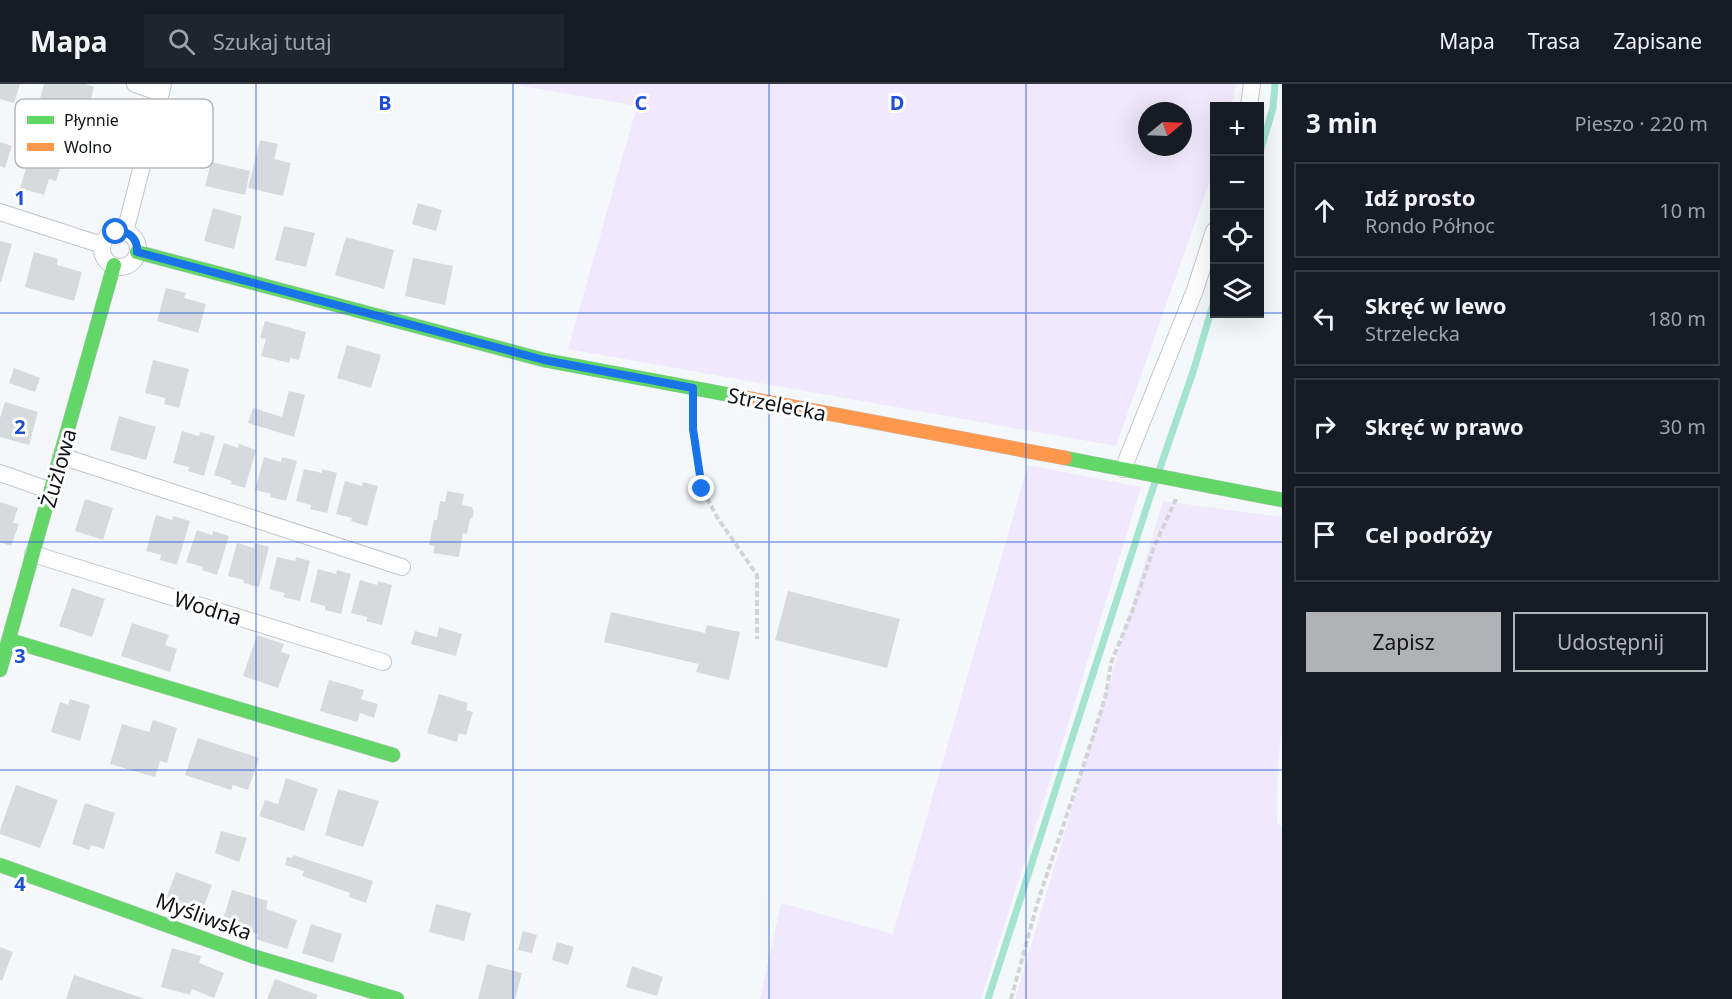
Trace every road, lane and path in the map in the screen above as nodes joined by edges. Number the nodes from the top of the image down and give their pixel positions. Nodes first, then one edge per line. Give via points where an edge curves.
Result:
1 (135, 84) edge
2 (1252, 84) edge
3 (162, 88) edge
4 (1250, 102) edge
5 (141, 168) edge
6 (0, 212) edge
7 (125, 232) junction
8 (102, 245) junction
9 (1210, 247) edge
10 (137, 252) junction
11 (114, 265) junction
12 (693, 388) junction
13 (61, 456) junction
14 (1130, 470) junction
15 (0, 473) edge
16 (1176, 479) junction
17 (51, 491) junction
18 (1282, 500) edge
19 (33, 554) junction
20 (402, 567) dead end
21 (757, 639) dead end
22 (9, 640) junction
23 (383, 662) dead end
24 (0, 670) edge
25 (393, 755) dead end
26 (0, 865) edge
27 (397, 999) edge
28 (1011, 999) edge

1 - 3 street
2 - 4 street
5 - 7 street
6 - 8 street
7 - 8 street via 111,234
7 - 10 street via 135,240
8 - 11 street via 107,261
9 - 14 street
10 - 11 street via 128,264
10 - 12 street, Strzelecka via 544,360
11 - 13 street, Żużlowa
12 - 14 street, Strzelecka
12 - 21 path via 693,429 702,489 758,575
13 - 17 street, Żużlowa
13 - 20 street
14 - 16 street, Strzelecka
15 - 17 street
16 - 18 street, Strzelecka
16 - 28 path via 1176,501 1154,547 1111,663 1106,694 1038,901
17 - 19 street, Żużlowa
19 - 22 street, Żużlowa
19 - 23 street, Wodna
22 - 24 street, Żużlowa
22 - 25 street
26 - 27 street, Myśliwska via 252,956

